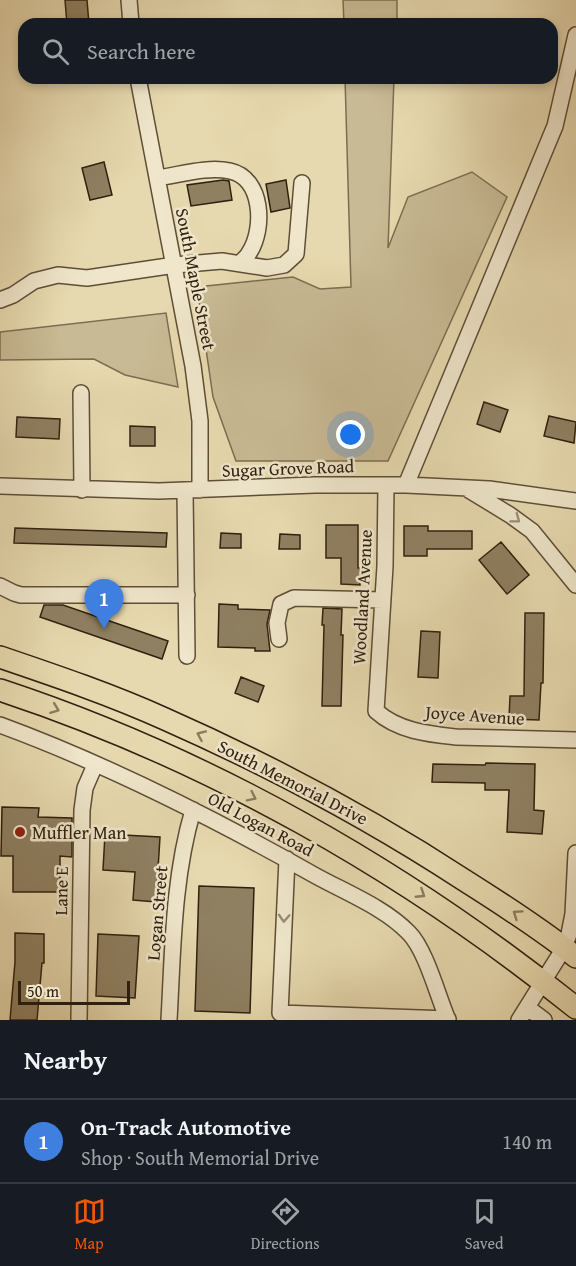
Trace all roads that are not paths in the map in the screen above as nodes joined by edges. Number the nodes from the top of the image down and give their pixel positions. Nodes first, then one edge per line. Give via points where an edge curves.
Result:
1 (129, 0) edge
2 (130, 18) edge
3 (576, 35) edge
4 (139, 84) edge
5 (157, 178) junction
6 (302, 183) dead end
7 (240, 263) junction
8 (175, 265) junction
9 (0, 300) edge
10 (81, 393) dead end
11 (406, 484) junction
12 (386, 485) junction
13 (0, 486) edge
14 (466, 488) junction
15 (82, 490) junction
16 (192, 490) junction
17 (576, 501) edge
18 (576, 585) edge
19 (0, 586) edge
20 (187, 595) junction
21 (383, 600) junction
22 (279, 639) dead end
23 (187, 656) dead end
24 (0, 657) edge
25 (0, 690) edge
26 (376, 711) joint
27 (1, 727) edge
28 (576, 740) edge
29 (95, 765) junction
30 (193, 810) junction
31 (576, 853) edge
32 (287, 859) junction
33 (570, 953) edge
34 (543, 981) junction
35 (576, 1008) edge
36 (524, 1014) edge
37 (78, 1020) edge
38 (169, 1020) edge
39 (448, 1020) edge
40 (544, 1020) edge

1 - 2 street
3 - 11 street via 555,126
4 - 5 street, South Maple Street
5 - 7 street via 214,169 233,171 249,180 260,224 250,252
5 - 8 street, South Maple Street
6 - 7 street via 296,254 284,265 267,268
7 - 8 street
8 - 9 street via 87,279 58,275 34,281
8 - 16 street, South Maple Street via 200,421
10 - 15 street
11 - 12 street, Sugar Grove Road
11 - 14 street, Sugar Grove Road
12 - 16 street, Sugar Grove Road
12 - 21 street, Woodland Avenue
13 - 15 street, Sugar Grove Road
14 - 17 street, Sugar Grove Road
14 -> 18 street via 531,531
15 - 16 street, Sugar Grove Road
16 - 20 street
19 - 20 street via 21,595
20 - 23 street
21 - 22 street via 294,598 282,604 277,622
21 - 26 street, Woodland Avenue
33 -> 24 highway, South Memorial Drive via 440,864 305,785 164,718
25 -> 34 highway, South Memorial Drive via 112,732 273,807 419,892
26 - 28 street, Joyce Avenue via 398,726 437,735
27 - 29 street, Old Logan Road
29 - 30 street, Old Logan Road
29 - 37 street, Lane E via 85,788 82,810
30 - 32 street, Old Logan Road
30 - 38 street, Logan Street via 176,897
31 - 33 street
32 - 39 street, Old Logan Road via 378,910 409,933
32 -> 39 street via 280,1013
33 - 34 street
34 - 35 highway, South Memorial Drive
34 - 36 street
36 - 40 street

